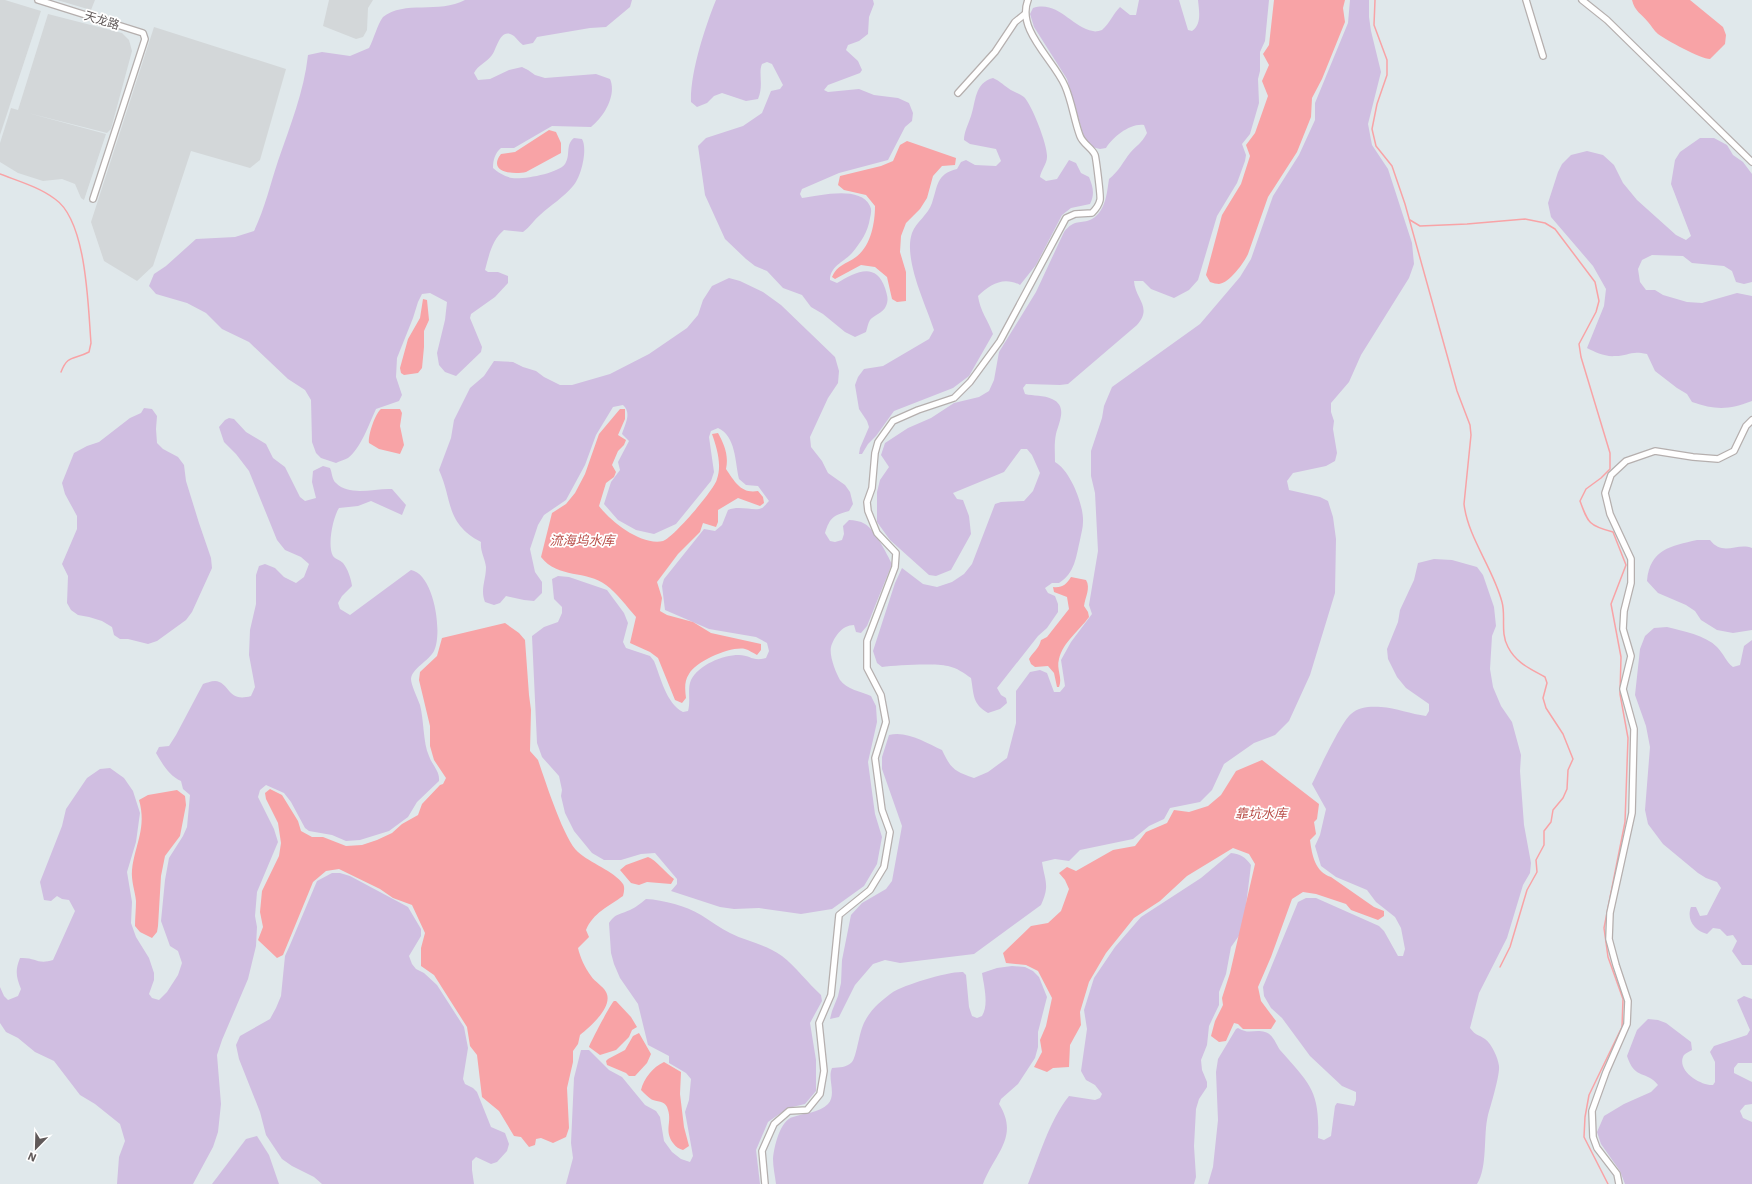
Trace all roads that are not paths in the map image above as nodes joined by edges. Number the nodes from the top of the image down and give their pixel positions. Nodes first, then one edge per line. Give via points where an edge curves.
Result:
1 (38, 0) edge
2 (1028, 0) edge
3 (1526, 0) edge
4 (1582, 0) edge
5 (1025, 14) junction
6 (1543, 56) dead end
7 (958, 93) dead end
8 (1752, 162) edge
9 (94, 199) dead end
10 (1752, 420) edge
11 (765, 1184) edge
12 (1619, 1184) edge

1 - 9 street, 天龙路 via 143,33 145,39
2 - 5 street
3 - 6 street
4 - 8 street via 1607,20
5 - 7 street via 1015,22 995,52
5 - 11 street via 1028,28 1065,86 1080,138 1097,160 1101,199 1092,212 1066,218 1000,341 970,382 954,398 893,421 876,447 868,512 877,533 893,549 897,557 867,641 867,668 881,695 886,722 875,758 882,810 890,832 884,867 870,890 839,915 831,995 819,1023 824,1071 820,1094 807,1110 789,1111 774,1124 762,1151
10 - 12 street via 1746,426 1734,451 1718,459 1655,451 1626,461 1611,475 1605,493 1610,514 1631,560 1631,583 1624,611 1623,629 1631,656 1623,689 1634,729 1632,813 1610,913 1609,939 1628,1001 1628,1024 1592,1111 1593,1137 1597,1148 1617,1174

